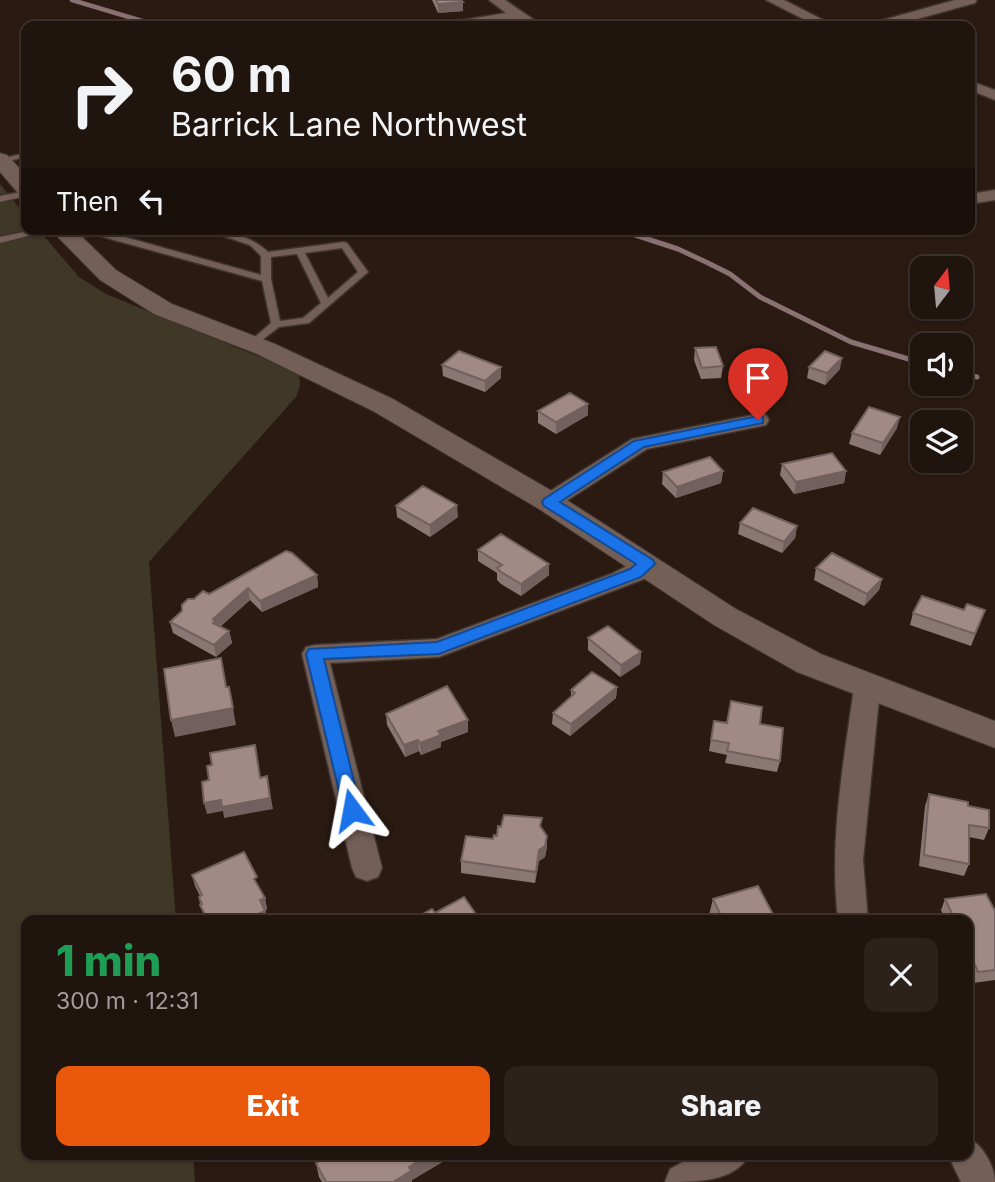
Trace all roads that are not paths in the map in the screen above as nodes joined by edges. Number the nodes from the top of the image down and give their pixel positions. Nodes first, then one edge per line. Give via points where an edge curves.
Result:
1 (496, 0) edge
2 (773, 0) edge
3 (970, 0) edge
4 (516, 15) junction
5 (481, 21) edge
6 (527, 21) edge
7 (817, 21) edge
8 (895, 21) edge
9 (975, 87) edge
10 (995, 95) edge
11 (21, 156) edge
12 (1, 160) edge
13 (21, 182) edge
14 (21, 195) edge
15 (995, 195) edge
16 (975, 198) edge
17 (0, 199) edge
18 (33, 235) edge
19 (64, 235) edge
20 (115, 235) edge
21 (226, 235) edge
22 (0, 240) edge
23 (300, 251) junction
24 (266, 255) junction
25 (266, 279) junction
26 (326, 304) junction
27 (276, 324) junction
28 (253, 344) junction
29 (758, 420) dead end
30 (549, 502) junction
31 (647, 564) junction
32 (867, 688) junction
33 (995, 735) edge
34 (367, 869) dead end
35 (853, 915) edge
36 (722, 1160) edge
37 (969, 1160) edge
38 (683, 1182) edge
39 (980, 1182) edge

1 - 4 street
2 - 7 street
3 - 8 street
4 - 5 street
4 - 6 street
9 - 10 street
11 - 12 lane
12 - 13 street
14 - 17 lane
15 - 16 street
18 - 22 lane
19 - 28 street via 108,275 163,309
20 - 25 lane
21 - 24 lane via 253,243
23 - 24 lane
23 - 26 lane
23 - 26 lane via 344,245 363,272
24 - 25 lane
25 - 27 lane
26 - 27 lane via 306,321
27 - 28 lane
28 - 30 street via 383,405
29 - 30 street via 639,444
30 - 31 street
31 - 32 street via 725,617 809,663
31 - 34 street via 620,580 439,648 315,654
32 - 33 street
32 - 35 street via 848,860
36 - 38 street
37 - 39 street

